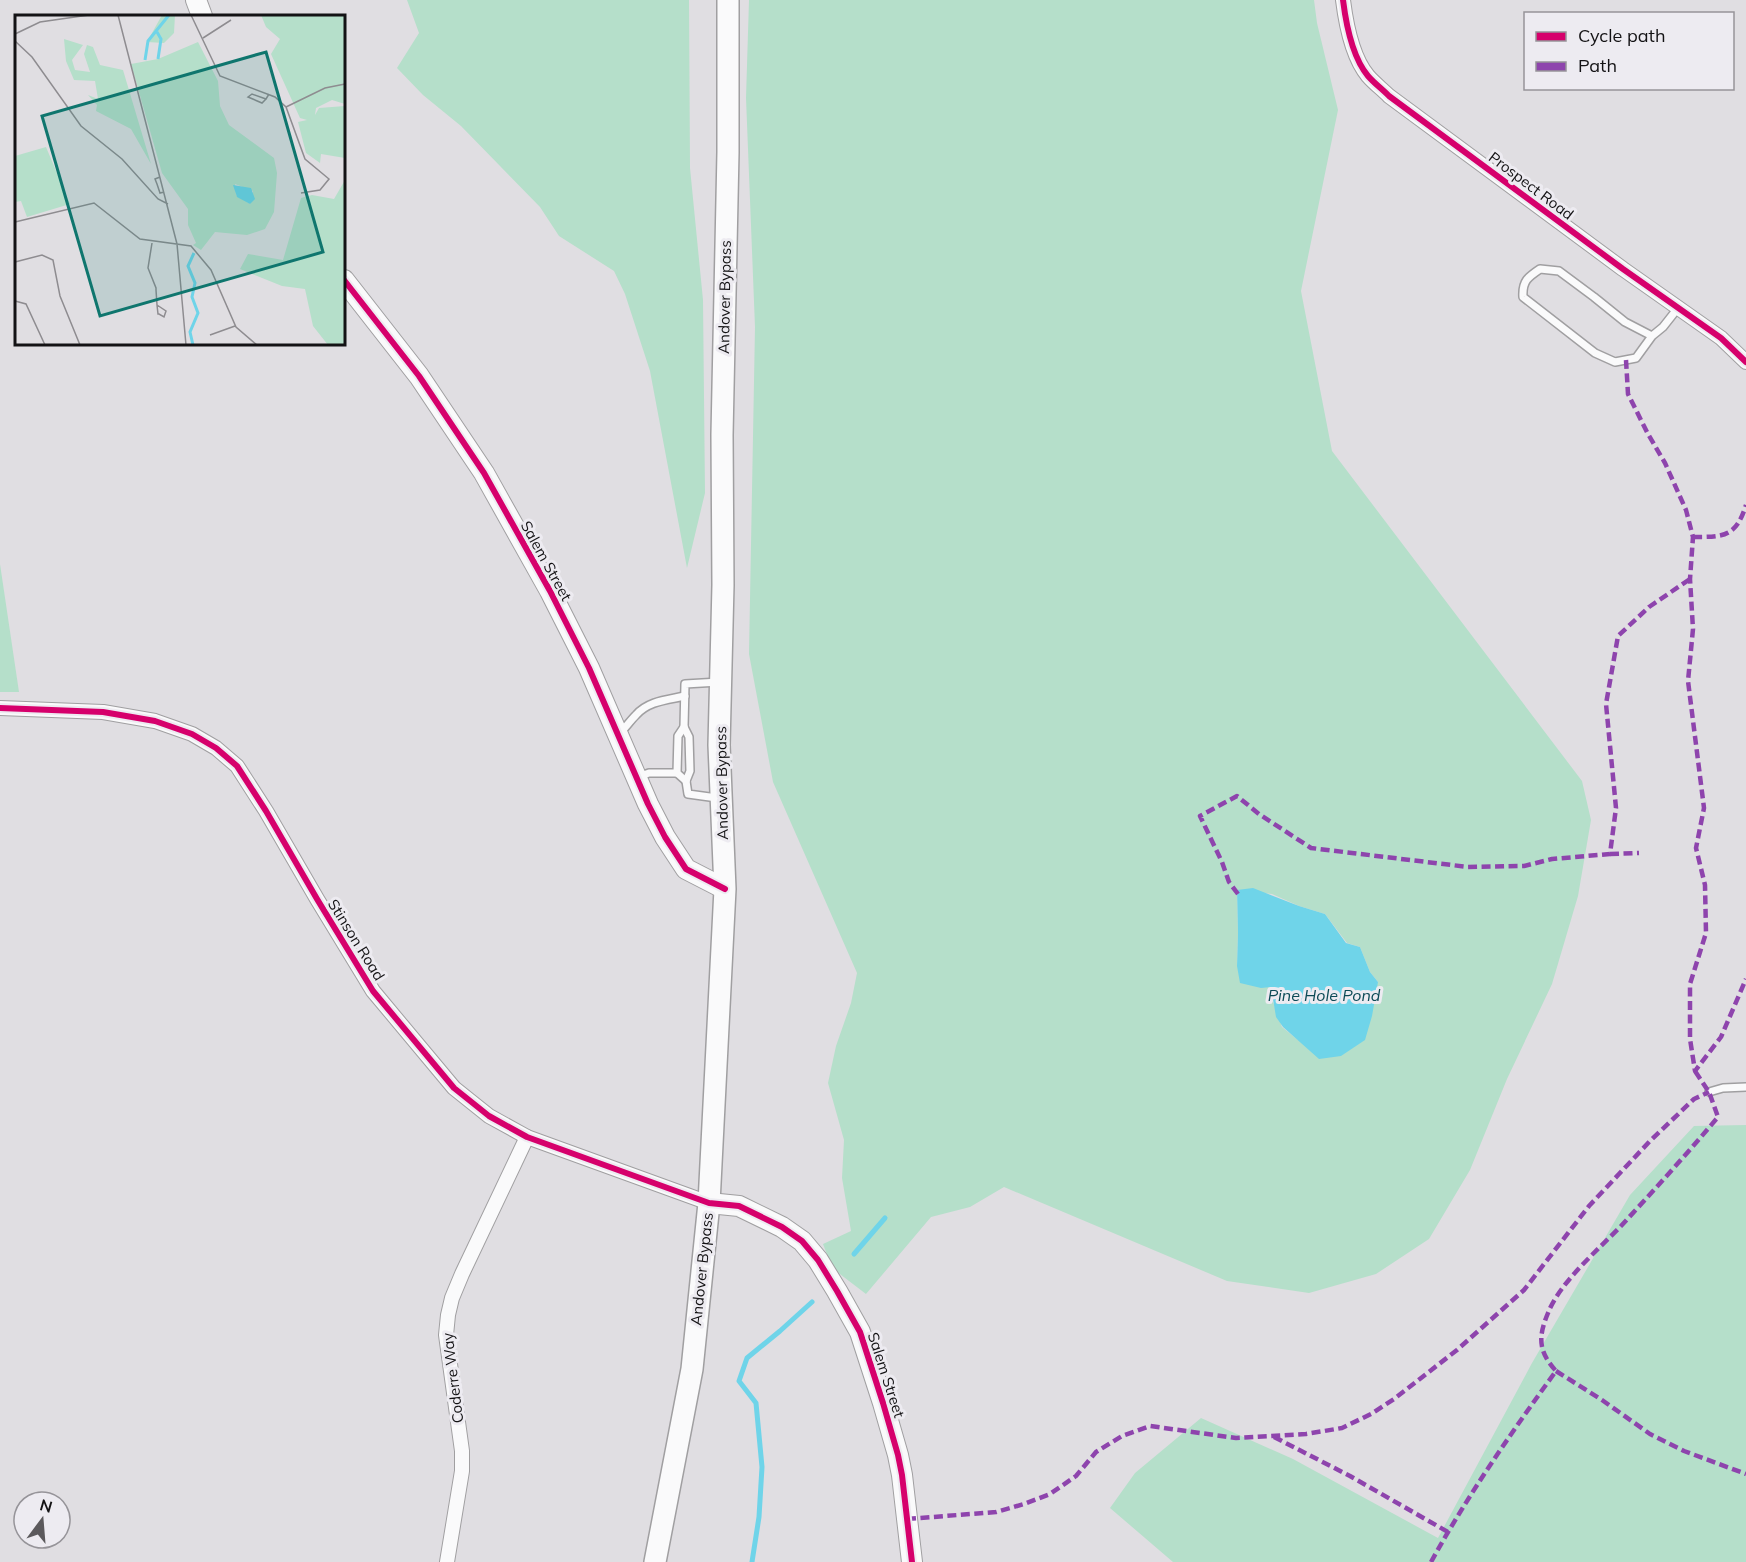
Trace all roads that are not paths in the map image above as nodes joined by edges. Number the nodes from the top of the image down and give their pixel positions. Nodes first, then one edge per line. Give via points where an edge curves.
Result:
1 (196, 0) edge
2 (728, 0) edge
3 (1343, 0) edge
4 (202, 15) edge
5 (345, 281) edge
6 (1678, 308) junction
7 (1652, 336) junction
8 (1746, 362) edge
9 (721, 682) junction
10 (685, 696) junction
11 (0, 708) edge
12 (684, 727) junction
13 (618, 735) junction
14 (677, 773) junction
15 (636, 778) junction
16 (686, 781) junction
17 (722, 798) junction
18 (725, 889) junction
19 (1746, 1087) edge
20 (1710, 1092) dead end
21 (527, 1137) junction
22 (709, 1203) junction
23 (447, 1562) edge
24 (655, 1562) edge
25 (912, 1562) edge

1 - 4 street
2 - 9 main road, Andover Bypass
3 - 6 street, Prospect Road via 1347,28 1367,76
5 - 13 street, Salem Street via 419,376 484,473 550,591
6 - 7 lane
6 - 8 street, Prospect Road via 1721,338
7 - 7 lane via 1625,322 1559,271 1540,269 1528,277 1523,288 1523,297 1534,307 1595,353 1616,362 1636,358
9 - 10 lane via 685,684
9 - 17 main road, Andover Bypass
10 - 12 lane
10 - 13 lane via 649,704
11 - 21 street, Stinson Road via 103,712 155,721 192,734 216,748 237,766 374,991 454,1088 489,1116
12 - 14 lane via 678,736
12 - 16 lane via 689,737 690,771
13 - 15 street, Salem Street
14 - 15 lane via 649,773
14 - 16 lane
15 - 18 street, Salem Street via 665,837 686,868
16 - 17 lane via 688,794
17 - 18 main road, Andover Bypass
18 - 22 main road, Andover Bypass
19 - 20 lane
21 - 22 street, Stinson Road
21 - 23 street, Coderre Way via 462,1274 448,1315 446,1335 462,1471
22 - 24 main road, Andover Bypass via 692,1369
22 - 25 street, Salem Street via 739,1206 782,1227 802,1241 837,1291 860,1332 895,1445

